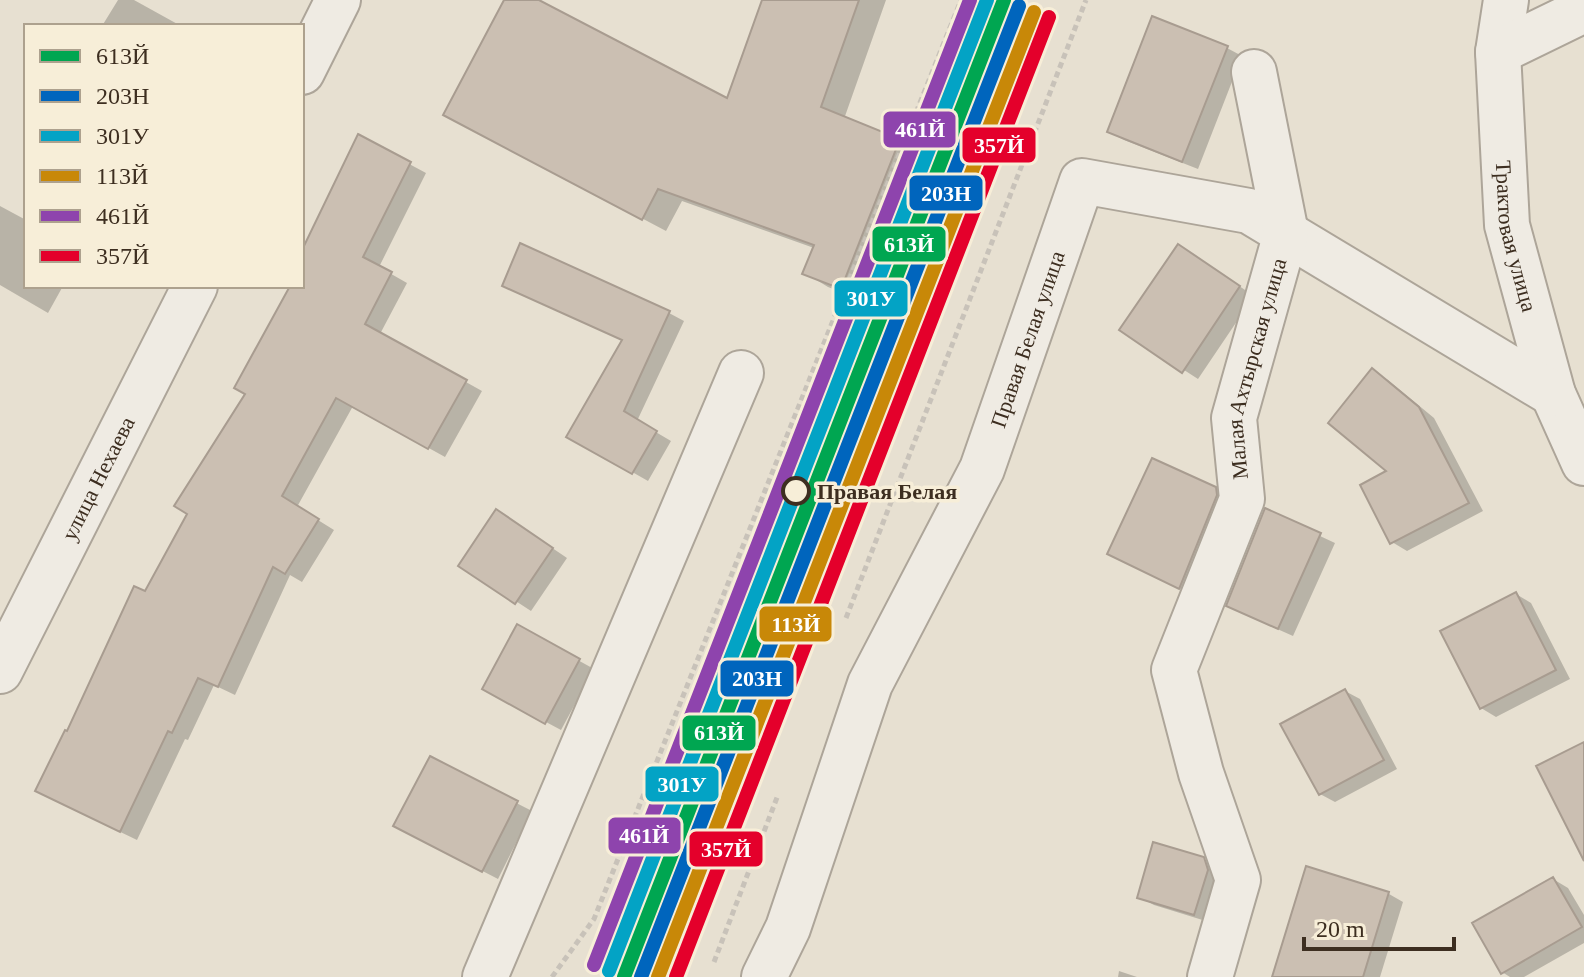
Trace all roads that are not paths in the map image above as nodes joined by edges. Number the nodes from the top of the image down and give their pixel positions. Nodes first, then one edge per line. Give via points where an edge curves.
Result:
1 (338, 0) edge
2 (1506, 0) edge
3 (1584, 10) edge
4 (1498, 52) junction
5 (304, 68) edge
6 (1254, 72) dead end
7 (1286, 233) junction
8 (194, 288) edge
9 (741, 373) dead end
10 (1553, 394) junction
11 (1584, 463) edge
12 (0, 671) edge
13 (485, 977) edge
14 (764, 977) edge
15 (1210, 977) edge

1 - 5 street
2 - 4 street, Трактовая улица
3 - 4 street
4 - 10 street, Трактовая улица via 1507,225
6 - 7 street, Малая Ахтырская улица
7 - 10 street, Правая Белая улица
7 - 14 street, Правая Белая улица via 1249,211 1082,181 982,469 870,684 788,928
7 - 15 street, Малая Ахтырская улица via 1234,418 1242,499 1174,670 1201,773 1238,880
8 - 12 street, улица Нехаева
9 - 13 street
10 - 11 street, Трактовая улица

